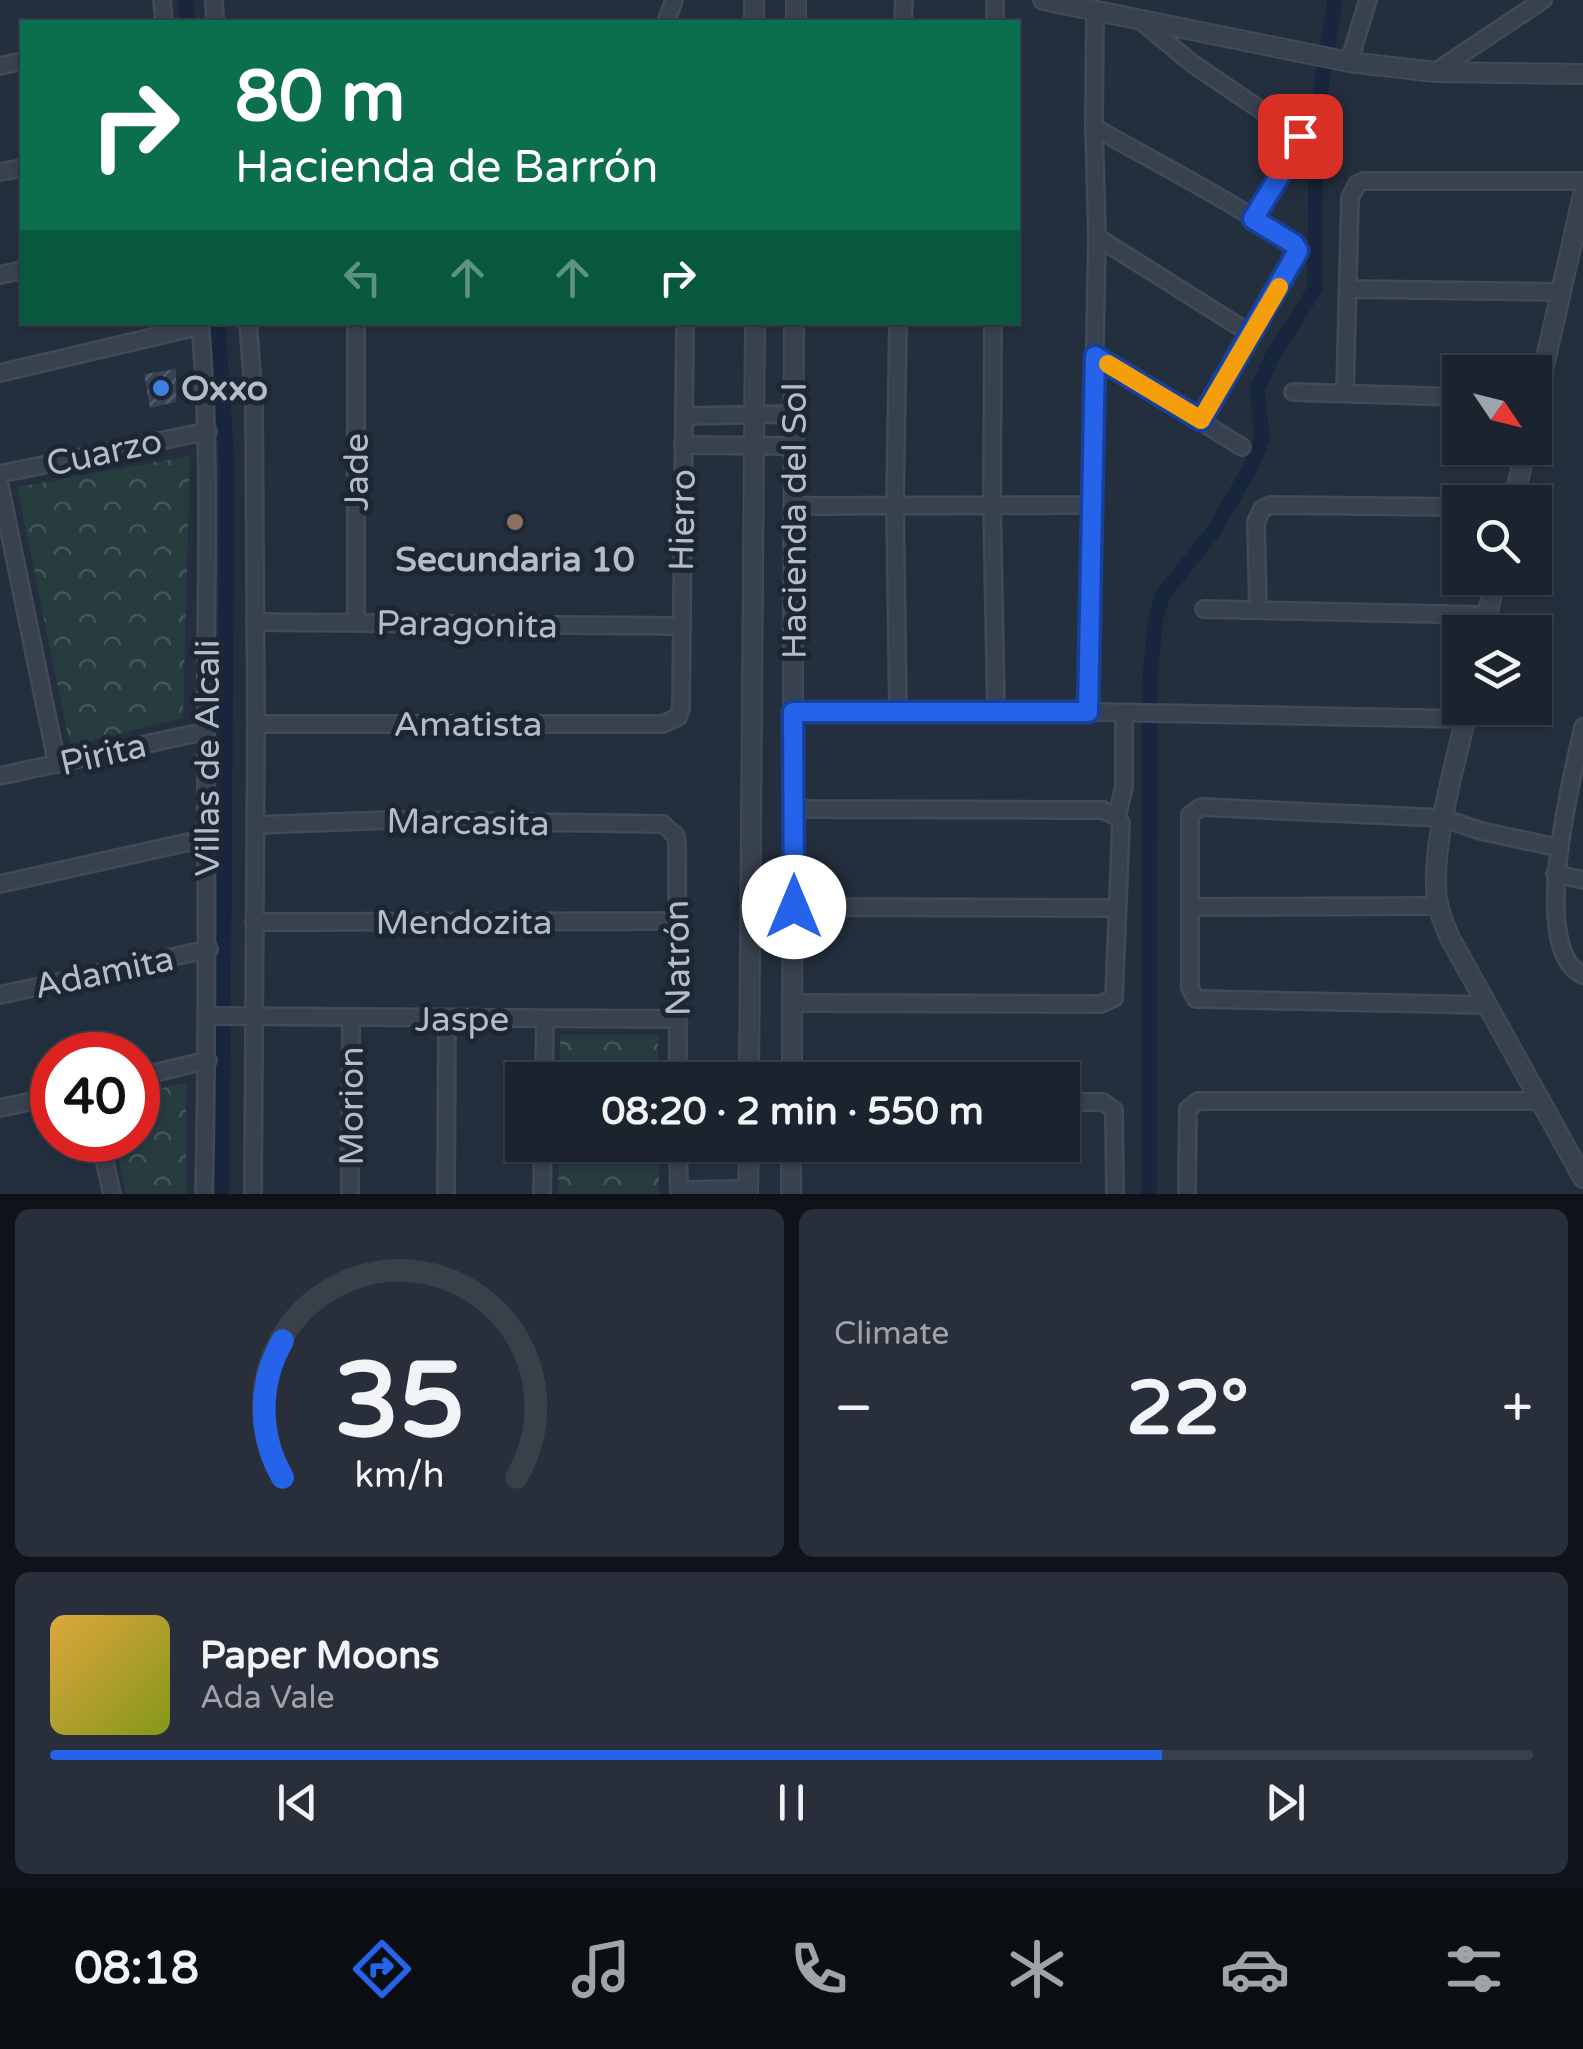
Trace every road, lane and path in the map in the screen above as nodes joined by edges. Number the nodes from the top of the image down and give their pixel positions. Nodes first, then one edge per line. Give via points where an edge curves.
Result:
1 (1043, 0) edge
2 (1368, 0) edge
3 (1543, 0) edge
4 (1096, 12) junction
5 (1141, 21) junction
6 (1346, 61) junction
7 (1435, 72) junction
8 (1583, 74) edge
9 (1094, 127) junction
10 (1583, 181) edge
11 (1583, 195) edge
12 (1253, 219) junction
13 (1098, 237) junction
14 (1349, 289) junction
15 (1561, 292) junction
16 (196, 325) edge
17 (200, 325) edge
18 (248, 325) edge
19 (356, 325) edge
20 (684, 325) edge
21 (755, 325) edge
22 (794, 325) edge
23 (898, 325) edge
24 (993, 325) edge
25 (1251, 334) junction
26 (1546, 355) edge
27 (1095, 356) junction
28 (0, 373) edge
29 (1293, 392) dead end
30 (1345, 393) junction
31 (1442, 396) edge
32 (794, 414) junction
33 (755, 415) junction
34 (684, 416) junction
35 (1201, 420) junction
36 (208, 431) junction
37 (756, 445) junction
38 (683, 446) junction
39 (794, 446) junction
40 (1242, 446) dead end
41 (0, 474) edge
42 (0, 486) edge
43 (894, 504) junction
44 (992, 504) junction
45 (1092, 505) junction
46 (796, 506) junction
47 (1442, 507) edge
48 (1204, 608) dead end
49 (1258, 610) junction
50 (1442, 621) edge
51 (255, 622) junction
52 (356, 622) junction
53 (680, 626) junction
54 (996, 710) junction
55 (793, 712) junction
56 (898, 712) junction
57 (1088, 712) junction
58 (1442, 713) edge
59 (1130, 714) junction
60 (678, 718) joint
61 (256, 724) junction
62 (1464, 725) edge
63 (1583, 727) edge
64 (206, 731) junction
65 (57, 764) junction
66 (0, 776) edge
67 (1578, 777) edge
68 (795, 810) junction
69 (1117, 816) junction
70 (1443, 818) junction
71 (256, 825) junction
72 (676, 836) joint
73 (207, 838) junction
74 (1560, 848) junction
75 (1555, 874) junction
76 (1583, 880) edge
77 (0, 884) edge
78 (1438, 906) junction
79 (794, 907) junction
80 (1190, 907) junction
81 (1116, 908) junction
82 (675, 921) junction
83 (254, 922) junction
84 (209, 949) junction
85 (1579, 973) edge
86 (0, 995) edge
87 (793, 1003) junction
88 (1486, 1005) junction
89 (212, 1016) junction
90 (250, 1016) junction
91 (351, 1019) junction
92 (545, 1019) junction
93 (677, 1019) junction
94 (448, 1020) junction
95 (208, 1060) junction
96 (544, 1062) edge
97 (678, 1062) edge
98 (749, 1062) edge
99 (792, 1062) edge
100 (160, 1072) edge
101 (1540, 1101) junction
102 (30, 1102) edge
103 (1080, 1102) edge
104 (0, 1108) edge
105 (105, 1162) edge
106 (542, 1162) edge
107 (678, 1162) edge
108 (748, 1162) edge
109 (791, 1162) edge
110 (1583, 1178) edge
111 (679, 1192) edge
112 (748, 1192) edge
113 (112, 1194) edge
114 (204, 1194) edge
115 (253, 1194) edge
116 (350, 1194) edge
117 (446, 1194) edge
118 (542, 1194) edge
119 (791, 1194) edge
120 (1115, 1194) edge
121 (1187, 1194) edge

1 - 4 street
2 - 6 street
3 - 7 street
4 - 5 street
4 - 9 street
5 - 6 street
5 - 12 street via 1300,136
6 - 7 street
7 - 8 street
9 - 12 street
9 - 13 street
10 - 14 street via 1356,184 1350,198
11 - 15 street
12 - 25 street via 1298,251
13 - 25 street
13 - 27 street
14 - 15 street
14 - 30 street
15 - 26 street
16 - 28 street
17 - 36 street, Villas de Alcali
18 - 51 street, Villas de Alcali
19 - 52 street, Jade
20 - 34 street, Hierro
21 - 33 street, Hacienda del Sol
22 - 32 street, Hacienda del Sol
23 - 43 street
24 - 44 street
25 - 35 street
27 - 35 street
27 - 45 street
29 - 30 street
30 - 31 street
32 - 33 street
32 - 39 street, Hacienda del Sol
33 - 34 street
33 - 37 street, Hacienda del Sol
34 - 38 street, Hierro
35 - 40 street
36 - 41 street, Cuarzo
36 - 64 street, Villas de Alcali
37 - 38 street
37 - 39 street
37 - 98 street, Hacienda del Sol
38 - 53 street, Hierro
39 - 46 street, Hacienda del Sol
42 - 65 street
43 - 44 street
43 - 46 street
43 - 56 street
44 - 45 street
44 - 54 street
45 - 57 street
46 - 55 street, Hacienda del Sol
47 - 49 street via 1262,509 1256,522
48 - 49 street
49 - 50 street
51 - 52 street, Paragonita
51 - 61 street, Villas de Alcali
52 - 53 street, Paragonita
53 - 60 street, Hierro
54 - 56 street
54 - 57 street
55 - 56 street
55 - 68 street, Hacienda del Sol
57 - 59 street
58 - 59 street
59 - 69 street
60 - 61 street, Amatista via 663,724
61 - 71 street, Villas de Alcali
62 - 70 street
63 - 67 street
64 - 65 street, Pirita
64 - 73 street, Villas de Alcali
65 - 66 street, Pirita
67 - 74 street
68 - 69 street via 1103,810
68 - 79 street, Hacienda del Sol
69 - 81 street
70 - 74 street
70 - 78 street
70 - 80 street via 1201,807 1189,822
71 - 72 street, Marcasita via 663,824
71 - 83 street, Villas de Alcali
72 - 82 street, Natrón
73 - 77 street
73 - 84 street, Villas de Alcali
74 - 75 street
75 - 76 street
75 - 85 street via 1564,952
78 - 80 street
78 - 88 street
79 - 81 street
79 - 87 street, Hacienda del Sol
80 - 88 street via 1190,988 1196,999
81 - 87 street via 1114,998 1101,1004
82 - 83 street, Mendozita
82 - 93 street, Natrón
83 - 90 street, Villas de Alcali
84 - 86 street, Adamita
84 - 89 street, Villas de Alcali
87 - 99 street, Hacienda del Sol
88 - 101 street
89 - 90 street, Jaspe
89 - 95 street, Villas de Alcali
90 - 91 street, Jaspe
90 - 115 street, Villas de Alcali
91 - 94 street, Jaspe
91 - 116 street, Morion
92 - 93 street, Jaspe
92 - 94 street, Jaspe
92 - 96 street
93 - 97 street, Natrón
94 - 117 street
95 - 100 street
95 - 114 street, Villas de Alcali
101 - 110 street
101 - 121 street via 1194,1102 1188,1109
102 - 104 street
103 - 120 street via 1103,1102 1114,1110
105 - 113 street
106 - 118 street
107 - 111 street
108 - 112 street
109 - 119 street
111 - 112 street

